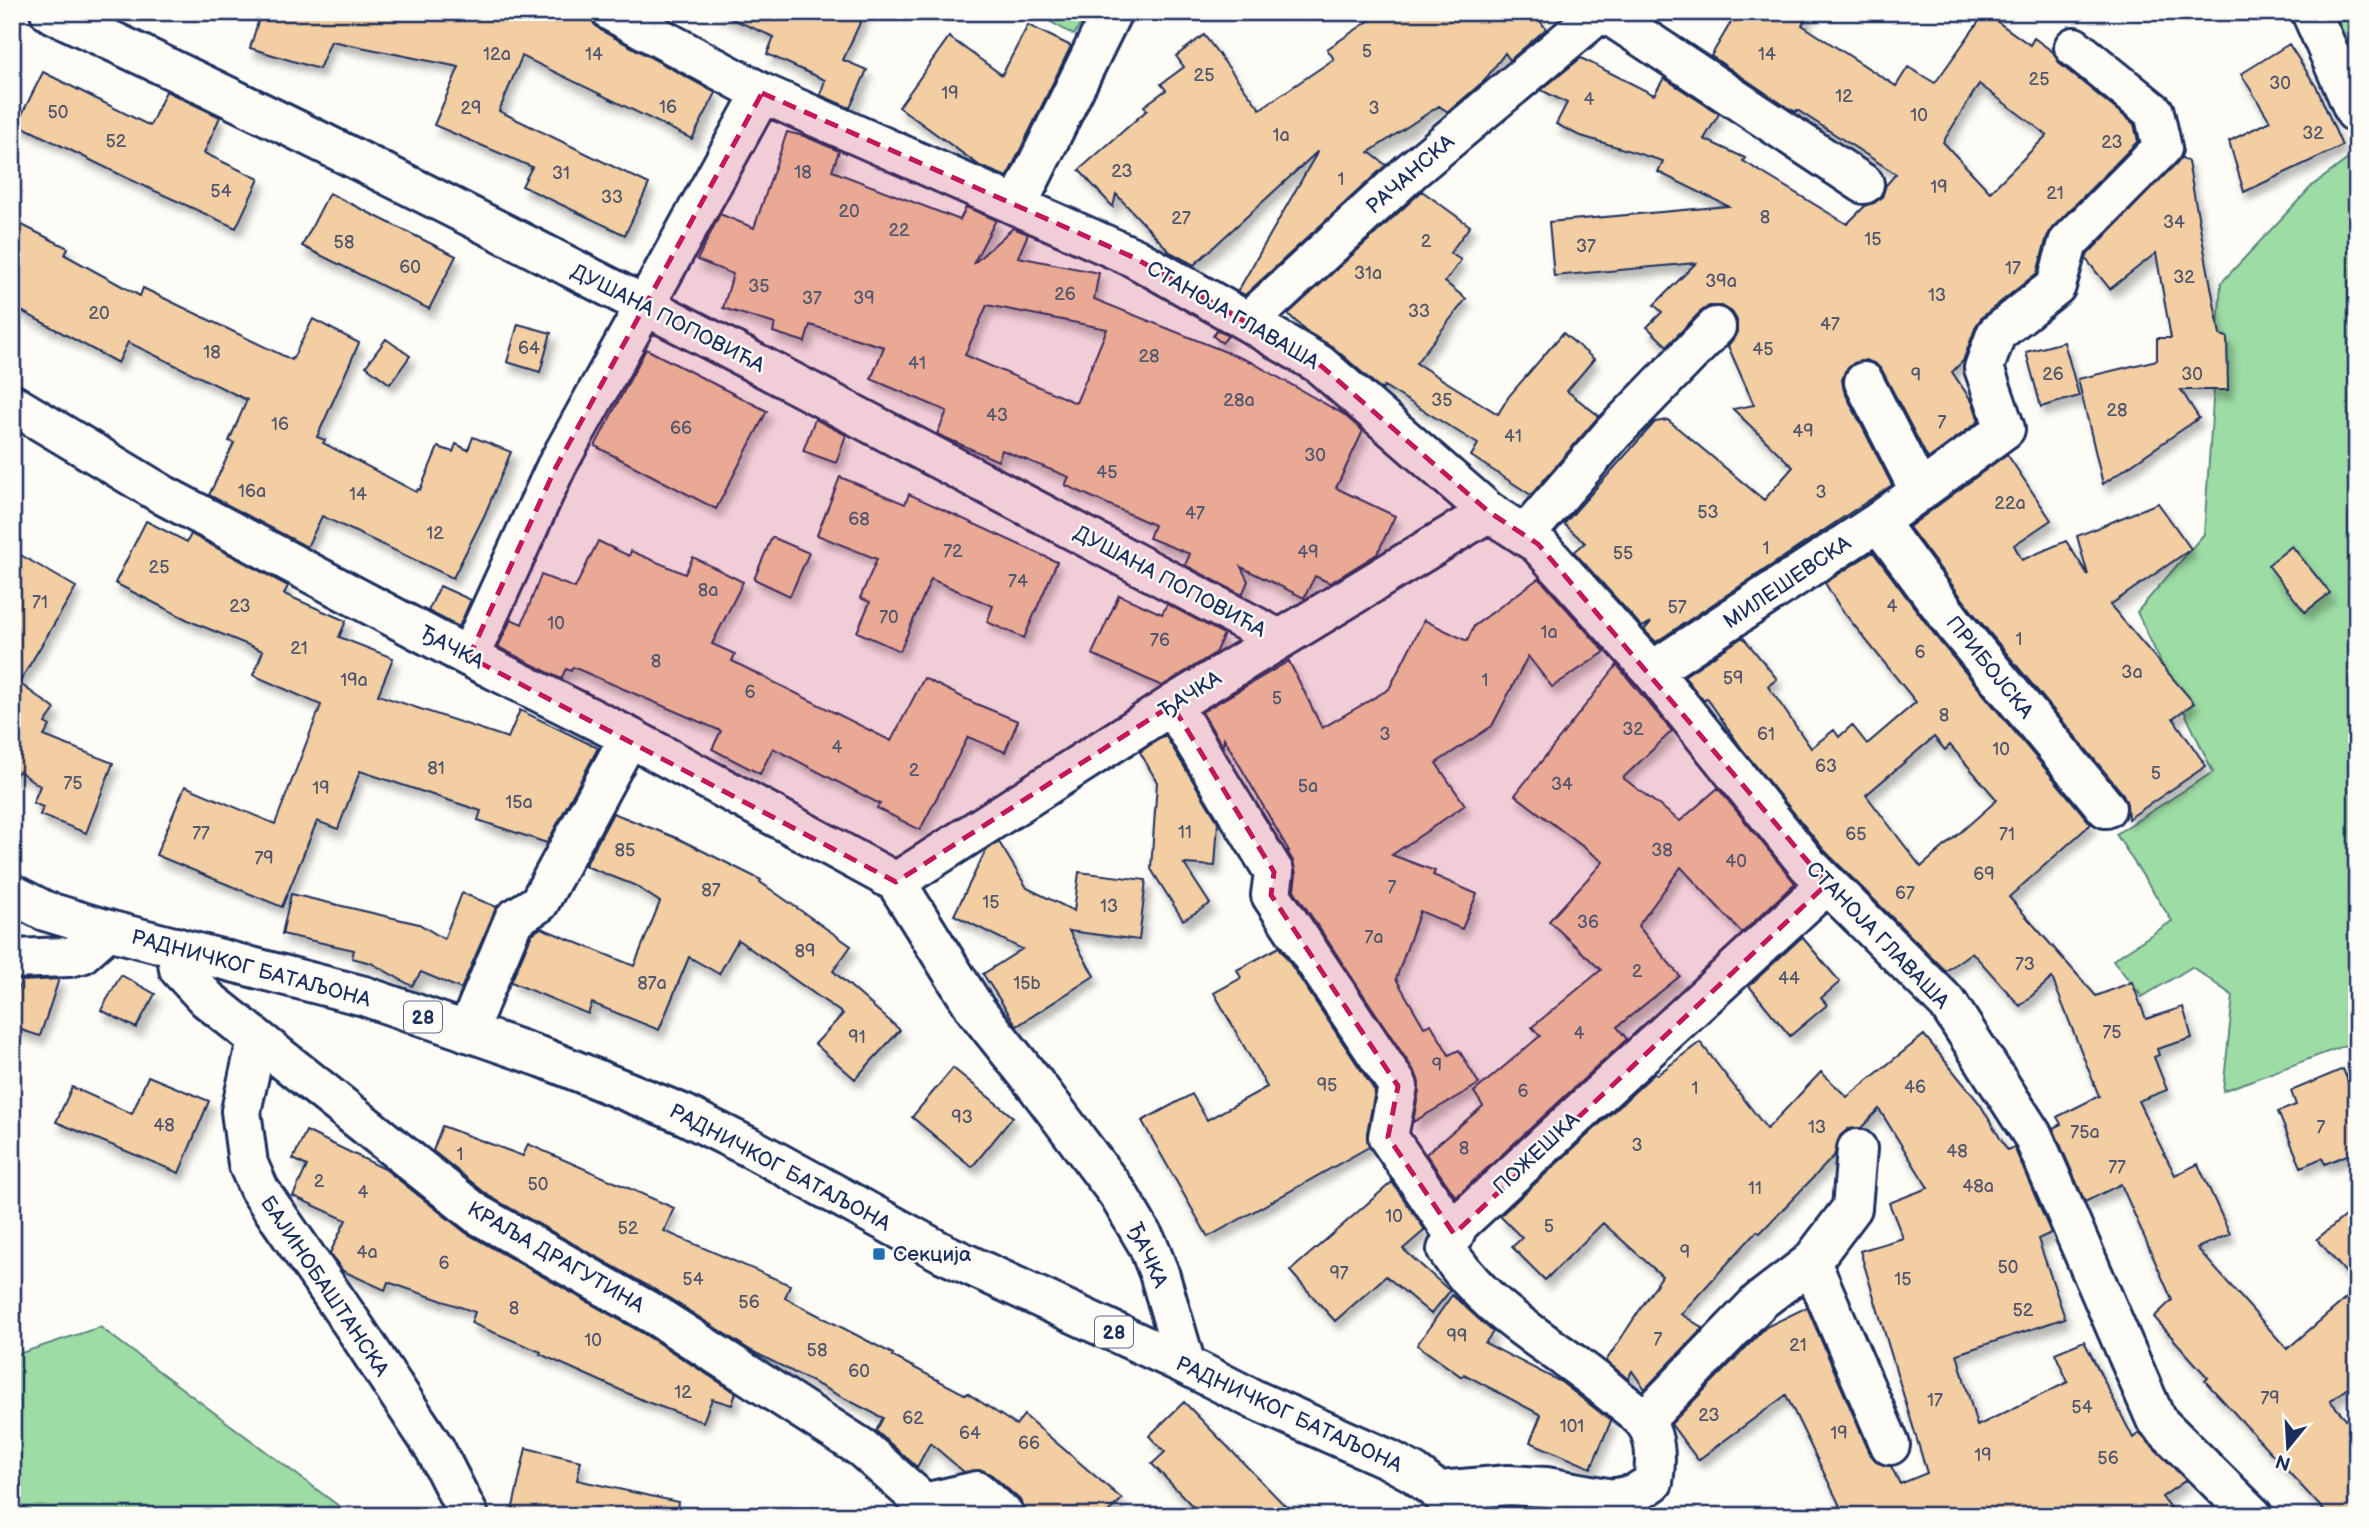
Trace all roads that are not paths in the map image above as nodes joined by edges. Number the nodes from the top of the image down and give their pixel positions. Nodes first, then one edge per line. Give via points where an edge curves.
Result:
1 (50, 12) edge
2 (612, 12) edge
3 (1112, 12) edge
4 (2311, 12) edge
5 (1584, 17) edge
6 (2074, 47) dead end
7 (762, 93) junction
8 (2355, 112) edge
9 (1864, 184) dead end
10 (1017, 206) junction
11 (645, 304) junction
12 (1248, 322) junction
13 (1716, 327) dead end
14 (1864, 382) dead end
15 (12, 404) edge
16 (1920, 492) junction
17 (1489, 512) junction
18 (1878, 522) junction
19 (1527, 534) junction
20 (1279, 639) junction
21 (469, 657) junction
22 (1652, 671) junction
23 (1172, 705) junction
24 (629, 737) junction
25 (2106, 808) dead end
26 (895, 882) junction
27 (1827, 884) junction
28 (12, 894) edge
29 (108, 930) junction
30 (176, 947) junction
31 (12, 959) edge
32 (467, 1032) junction
33 (257, 1040) junction
34 (1857, 1149) dead end
35 (1454, 1234) junction
36 (1811, 1262) junction
37 (1186, 1365) junction
38 (1644, 1421) junction
39 (1890, 1445) dead end
40 (1439, 1491) junction
41 (925, 1509) edge
42 (469, 1516) edge
43 (1005, 1516) edge
44 (1470, 1516) edge
45 (2253, 1516) edge

1 - 11 street, ДУШАНА ПОПОВИЋА via 329,145
2 - 7 street, СТАНОЈА ГЛАВАША
3 - 10 street
4 - 8 street
5 - 9 street, РАЧАНСКА
5 - 12 street, РАЧАНСКА
6 - 16 street, МИЛЕШЕВСКА via 2154,112 2162,148 2068,243 2056,286 1996,334 1984,368 2005,429
7 - 10 street, СТАНОЈА ГЛАВАША
7 - 11 street
10 - 12 street, СТАНОЈА ГЛАВАША via 1135,258
11 - 20 street, ДУШАНА ПОПОВИЋА
11 - 21 street via 556,467
12 - 17 street, СТАНОЈА ГЛАВАША via 1319,364
13 - 19 street via 1613,433
14 - 16 street
15 - 21 street, ЂАЧКА via 165,496
16 - 18 street, МИЛЕШЕВСКА
17 - 19 street, СТАНОЈА ГЛАВАША
17 - 20 street, ЂАЧКА
18 - 22 street, МИЛЕШЕВСКА
18 - 25 street, ПРИБОЈСКА via 1957,628
19 - 22 street, СТАНОЈА ГЛАВАША
20 - 23 street, ЂАЧКА
21 - 24 street, ЂАЧКА
22 - 27 street, СТАНОЈА ГЛАВАША
23 - 26 street, ЂАЧКА
23 - 35 street via 1273,872 1271,895 1398,1086 1388,1138
24 - 26 street, ЂАЧКА
24 - 32 street via 540,903 514,919
26 - 37 street, ЂАЧКА via 976,1010 1118,1194 1159,1273
27 - 35 street, ПОЖЕШКА via 1459,1224
27 - 45 street, СТАНОЈА ГЛАВАША via 1948,1004 2033,1136 2156,1420
28 - 29 street, РАДНИЧКОГ БАТАЉОНА / 28 via 45,911
29 - 30 street, РАДНИЧКОГ БАТАЉОНА / 28
29 - 31 street via 81,954
30 - 32 street, РАДНИЧКОГ БАТАЉОНА / 28 via 364,996
30 - 33 street, КРАЉА ДРАГУТИНА via 184,976
32 - 37 street, РАДНИЧКОГ БАТАЉОНА / 28 via 683,1114 943,1253
33 - 41 street, КРАЉА ДРАГУТИНА via 477,1214 655,1315 862,1448
33 - 42 street, БАЈИНОБАШТАНСКА via 241,1111 253,1176 435,1449
34 - 36 street via 1852,1208
35 - 38 street via 1447,1250 1489,1301
36 - 38 street via 1760,1301
36 - 39 street
37 - 40 street, РАДНИЧКОГ БАТАЉОНА / 28 via 1388,1459
38 - 40 street via 1656,1464 1653,1482 1635,1494 1612,1499 1508,1485
40 - 44 street, РАДНИЧКОГ БАТАЉОНА / 28
41 - 43 street via 977,1491

